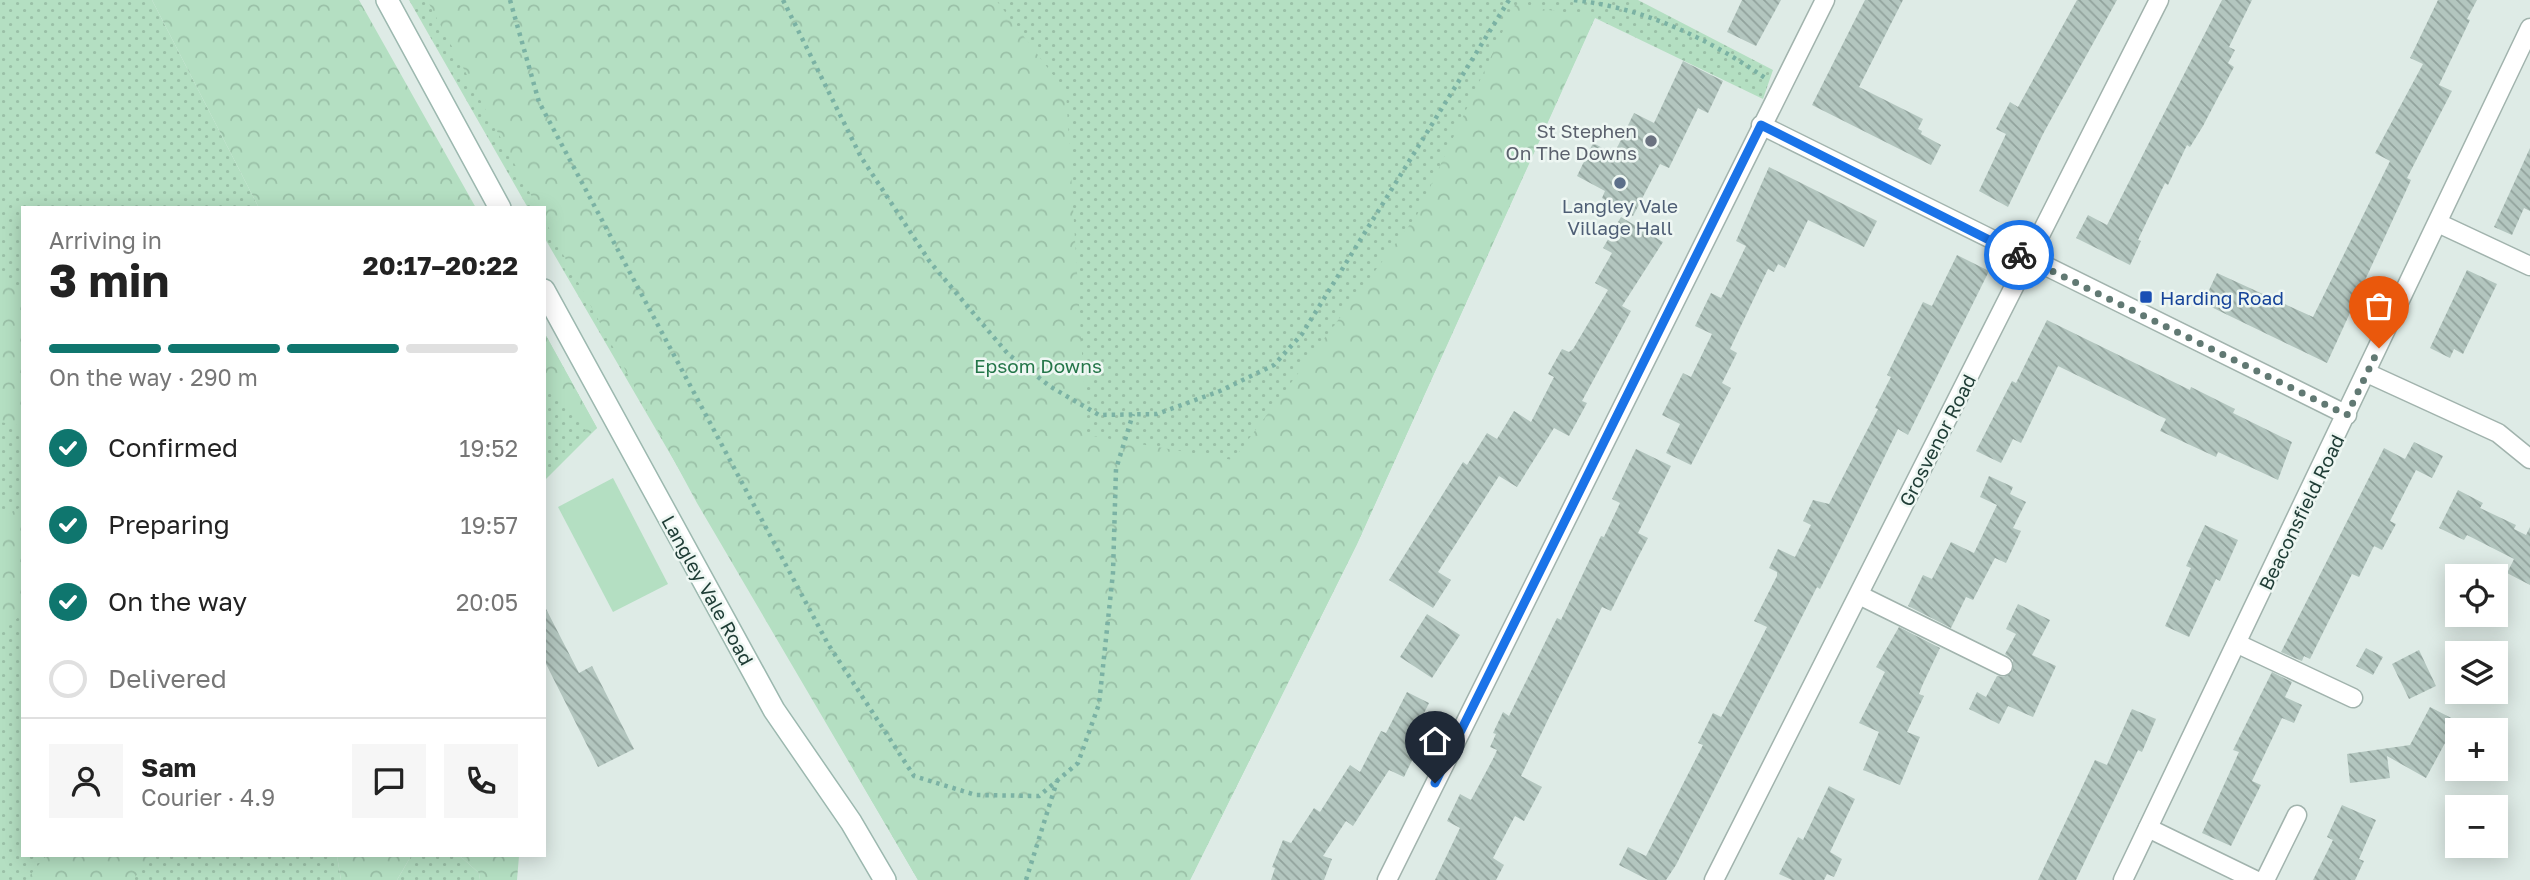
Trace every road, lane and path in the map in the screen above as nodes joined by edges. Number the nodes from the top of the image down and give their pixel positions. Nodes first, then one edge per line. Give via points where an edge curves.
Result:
1 (387, 0) edge
2 (510, 0) edge
3 (783, 0) edge
4 (1509, 0) edge
5 (1574, 0) edge
6 (1825, 0) edge
7 (2160, 0) edge
8 (2530, 28) edge
9 (1780, 89) junction
10 (1761, 125) junction
11 (499, 206) edge
12 (2438, 223) junction
13 (2028, 259) junction
14 (2530, 266) edge
15 (546, 294) edge
16 (2367, 373) junction
17 (1133, 414) junction
18 (2347, 415) junction
19 (2530, 459) edge
20 (1859, 595) junction
21 (2238, 644) junction
22 (2003, 666) dead end
23 (2353, 698) dead end
24 (1057, 780) junction
25 (2297, 815) dead end
26 (2148, 828) junction
27 (886, 880) edge
28 (1026, 880) edge
29 (1387, 880) edge
30 (1714, 880) edge
31 (2123, 880) edge
32 (2255, 880) edge
33 (2265, 880) edge

1 - 11 street
2 - 24 path via 538,102 828,644 915,776 976,795 1039,796
3 - 17 path via 861,157 939,272 1008,354 1099,415
4 - 17 path via 1302,334 1273,365 1220,391 1157,414
5 - 9 path via 1612,5 1709,41
6 - 9 street
7 - 13 street, Grosvenor Road
8 - 12 street, Beaconsfield Road
9 - 10 street
10 - 13 street
10 - 29 street
12 - 14 street
12 - 16 street, Beaconsfield Road
13 - 18 street
13 - 20 street, Grosvenor Road
15 - 27 street, Langley Vale Road via 774,710
16 - 18 street, Beaconsfield Road
16 - 19 street via 2498,433
17 - 24 path via 1116,469 1113,573 1099,704 1078,763
18 - 21 street, Beaconsfield Road
20 - 22 street
20 - 30 street, Grosvenor Road
21 - 23 street
21 - 26 street, Beaconsfield Road
24 - 28 path
25 - 33 street
26 - 31 street, Beaconsfield Road
26 - 32 street

